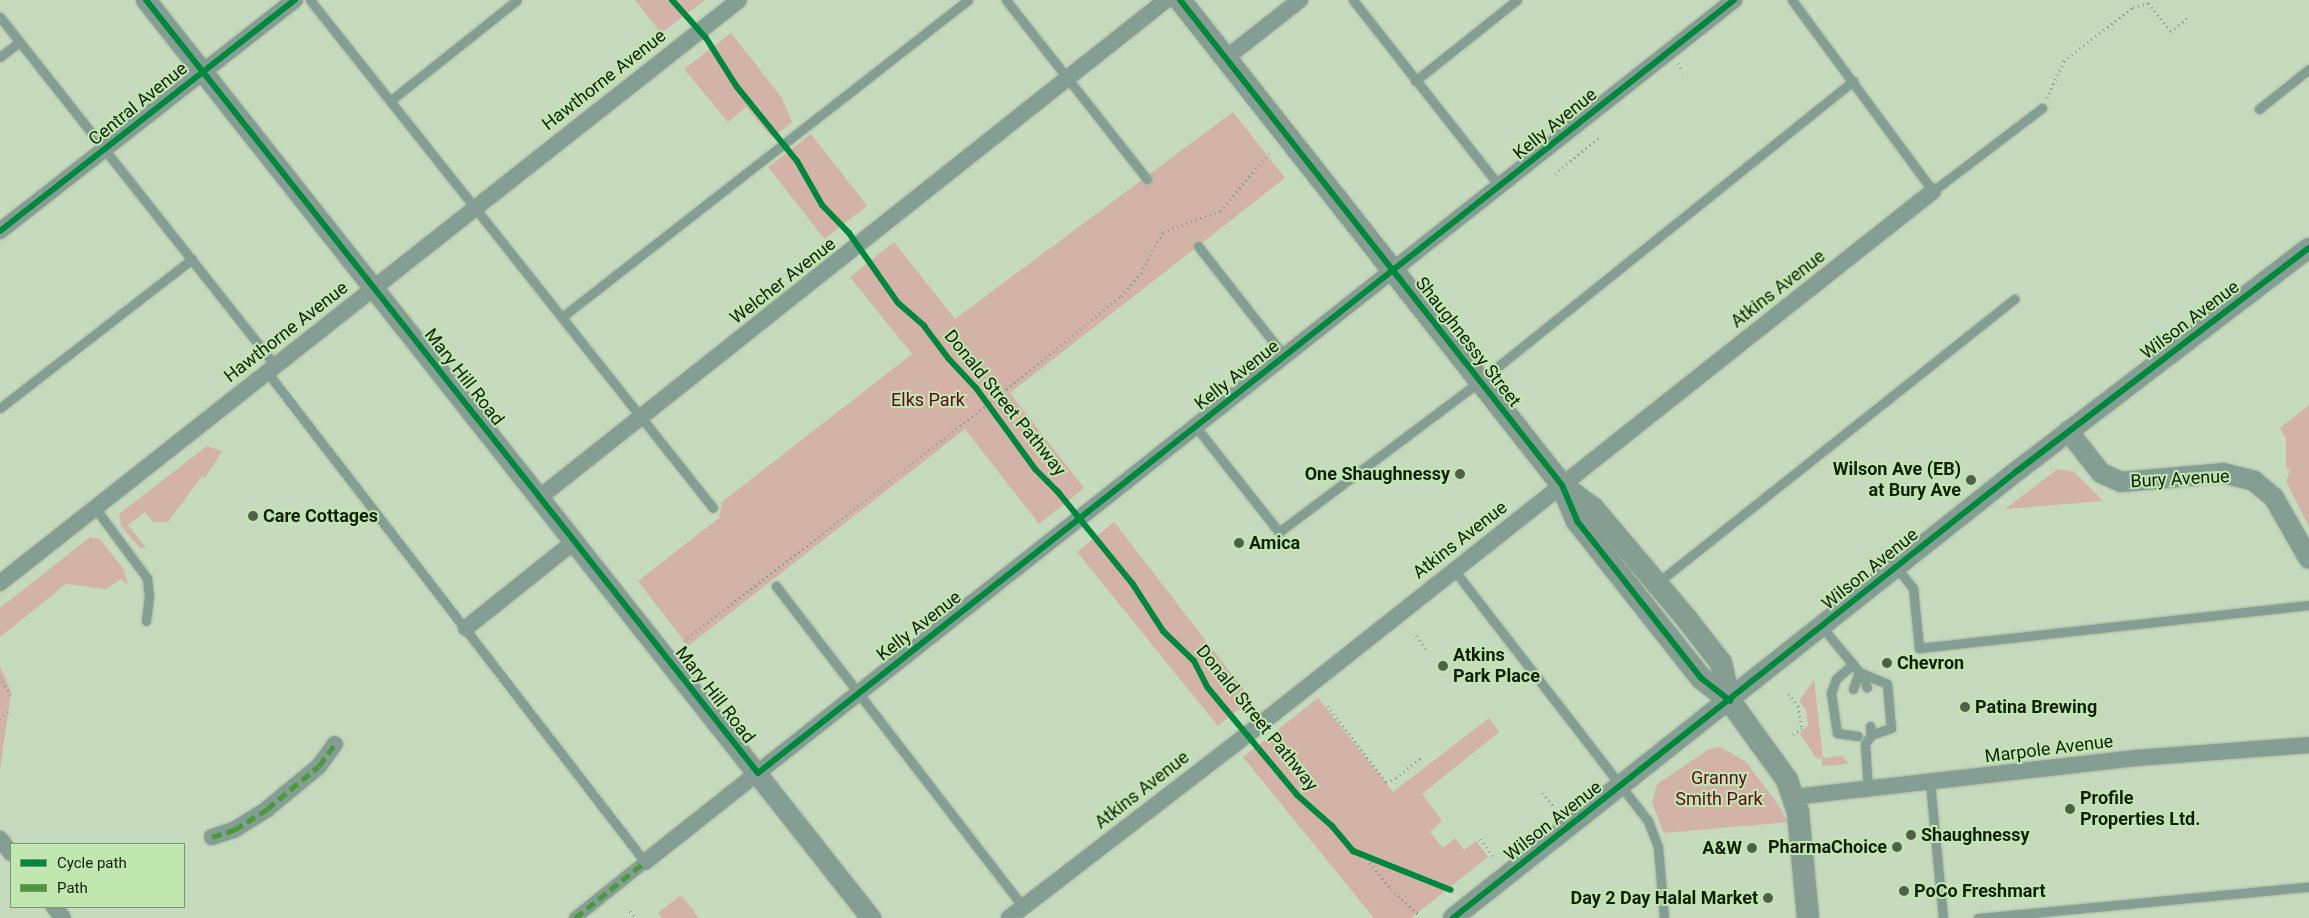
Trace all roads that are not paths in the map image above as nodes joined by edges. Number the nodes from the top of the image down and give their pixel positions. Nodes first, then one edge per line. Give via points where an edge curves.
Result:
1 (146, 0) edge
2 (295, 0) edge
3 (310, 0) edge
4 (517, 0) edge
5 (739, 0) edge
6 (968, 0) edge
7 (1006, 0) edge
8 (1166, 0) edge
9 (1180, 0) edge
10 (1300, 0) edge
11 (1353, 0) edge
12 (1517, 0) edge
13 (1734, 0) edge
14 (1792, 0) edge
15 (0, 18) edge
16 (19, 42) junction
17 (0, 57) edge
18 (1226, 58) junction
19 (2309, 69) edge
20 (202, 71) junction
21 (1068, 78) junction
22 (1415, 81) junction
23 (1853, 81) junction
24 (390, 101) junction
25 (2042, 108) road end
26 (2259, 108) dead end
27 (104, 150) junction
28 (1148, 179) dead end
29 (1500, 187) junction
30 (1933, 191) junction
31 (475, 208) junction
32 (0, 232) edge
33 (1198, 246) dead end
34 (2309, 248) edge
35 (192, 259) junction
36 (1393, 271) junction
37 (374, 288) junction
38 (2014, 299) dead end
39 (562, 317) junction
40 (1284, 357) junction
41 (271, 369) junction
42 (1480, 381) junction
43 (0, 408) edge
44 (642, 417) junction
45 (1196, 426) junction
46 (2068, 431) junction
47 (1562, 485) junction
48 (540, 497) junction
49 (95, 508) junction
50 (713, 508) dead end
51 (575, 541) junction
52 (2309, 559) edge
53 (1896, 568) junction
54 (1454, 570) junction
55 (0, 583) edge
56 (1656, 584) junction
57 (776, 586) dead end
58 (2309, 605) edge
59 (146, 621) dead end
60 (1822, 627) junction
61 (466, 628) junction
62 (1853, 664) junction
63 (1859, 672) junction
64 (1867, 688) dead end
65 (1853, 689) dead end
66 (858, 694) junction
67 (1730, 701) junction
68 (335, 744) dead end
69 (1865, 744) junction
70 (2309, 745) edge
71 (758, 773) junction
72 (1930, 784) junction
73 (1622, 786) junction
74 (1868, 790) junction
75 (1794, 797) junction
76 (212, 837) dead end
77 (0, 839) edge
78 (10, 852) edge
79 (645, 862) junction
80 (2309, 887) edge
81 (1023, 907) junction
82 (55, 908) edge
83 (1461, 916) edge
84 (63, 918) edge
85 (574, 918) edge
86 (872, 918) edge
87 (1009, 918) edge
88 (1664, 918) edge
89 (1808, 918) edge
90 (1942, 918) edge
91 (1978, 918) edge

1 - 20 street, Mary Hill Road
2 - 20 street, Central Avenue
3 - 24 lane
4 - 24 lane
5 - 31 street, Hawthorne Avenue
6 - 39 lane
7 - 21 lane
8 - 21 street, Welcher Avenue
9 - 18 main road, Shaughnessy Street
10 - 18 street
11 - 22 lane
12 - 22 lane
13 - 29 street, Kelly Avenue
14 - 23 lane
15 - 16 lane
16 - 17 lane
16 - 27 lane
18 - 36 main road, Shaughnessy Street
19 - 26 lane
20 - 27 street, Central Avenue
20 - 37 street, Mary Hill Road
21 - 28 lane
21 - 44 street, Welcher Avenue
22 - 29 lane
23 - 30 lane
23 - 42 lane
24 - 31 lane
25 - 30 lane
27 - 32 street, Central Avenue
27 - 35 lane
29 - 36 street, Kelly Avenue
30 - 47 street, Atkins Avenue
31 - 37 street, Hawthorne Avenue
31 - 39 lane
33 - 40 lane
34 - 46 street, Wilson Avenue
35 - 41 lane
35 - 43 lane
36 - 40 street, Kelly Avenue
36 - 42 main road, Shaughnessy Street
37 - 41 street, Hawthorne Avenue
37 - 48 street, Mary Hill Road
38 - 56 lane
39 - 44 lane
40 - 45 street, Kelly Avenue
41 - 49 street, Hawthorne Avenue
41 - 61 lane
42 - 45 lane via 1279,532
42 - 47 main road, Shaughnessy Street
44 - 48 street, Welcher Avenue
44 - 50 lane
45 - 66 street, Kelly Avenue
46 - 52 street, Bury Avenue via 2101,472 2122,482 2223,474 2254,480 2274,498
46 - 53 street, Wilson Avenue
47 - 54 street, Atkins Avenue
47 - 56 main road, Shaughnessy Street via 1593,508
47 - 67 main road, Shaughnessy Street via 1582,528 1701,678
48 - 51 street, Mary Hill Road
49 - 55 street, Hawthorne Avenue
49 - 59 lane via 147,578
51 - 61 street
51 - 71 street, Mary Hill Road
53 - 58 lane via 1913,588 1919,648
53 - 60 street, Wilson Avenue
54 - 73 lane
54 - 81 street, Atkins Avenue
56 - 67 main road, Shaughnessy Street via 1721,663
57 - 66 lane
60 - 62 lane
60 - 67 street, Wilson Avenue
61 - 79 lane
62 - 63 lane
62 - 69 lane via 1836,679 1831,693 1837,733 1857,732
63 - 64 lane
63 - 65 lane
63 - 69 lane via 1882,680 1888,688 1891,728 1871,731
66 - 71 street, Kelly Avenue
66 - 81 lane
67 - 73 street, Wilson Avenue
67 - 75 main road, Shaughnessy Street via 1777,764
68 - 76 street via 319,766 267,809 234,830
69 - 74 lane
70 - 72 street, Marpole Avenue via 2137,758
71 - 79 street, Kelly Avenue
71 - 86 street, Mary Hill Road
72 - 74 street, Marpole Avenue
72 - 90 lane
73 - 83 street, Wilson Avenue
73 - 88 lane via 1648,821 1656,838
74 - 75 street, Marpole Avenue
75 - 89 main road, Shaughnessy Street
77 - 78 street
79 - 85 street
80 - 91 lane
81 - 87 street, Atkins Avenue
82 - 84 street

